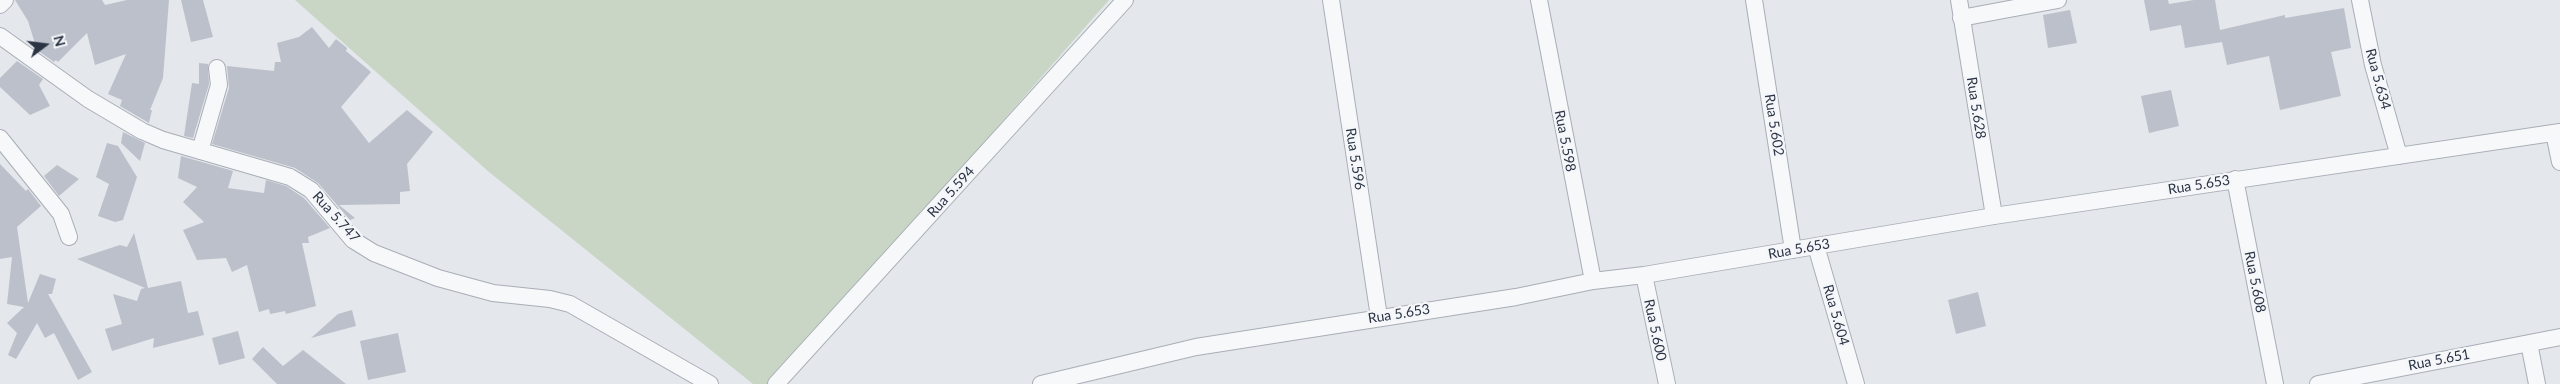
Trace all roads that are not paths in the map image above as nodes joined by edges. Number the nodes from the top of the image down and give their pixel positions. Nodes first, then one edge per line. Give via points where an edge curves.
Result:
1 (5, 0) edge
2 (1125, 0) edge
3 (1331, 0) edge
4 (1539, 0) edge
5 (1754, 0) edge
6 (1959, 0) edge
7 (2058, 0) edge
8 (2360, 0) edge
9 (0, 5) edge
10 (1962, 18) junction
11 (0, 36) edge
12 (217, 68) dead end
13 (2557, 133) edge
14 (0, 138) edge
15 (200, 151) junction
16 (2399, 156) junction
17 (2560, 162) edge
18 (2234, 179) junction
19 (1994, 216) junction
20 (69, 237) dead end
21 (1816, 246) junction
22 (1793, 250) junction
23 (1644, 275) junction
24 (1593, 281) junction
25 (1379, 317) junction
26 (2560, 337) edge
27 (2529, 343) junction
28 (2398, 376) edge
29 (710, 384) edge
30 (776, 384) edge
31 (1041, 384) edge
32 (1666, 384) edge
33 (1856, 384) edge
34 (2275, 384) edge
35 (2318, 384) edge
36 (2537, 384) edge

1 - 9 street
2 - 30 street, Rua 5.594
3 - 25 street, Rua 5.596
4 - 24 street, Rua 5.598
5 - 22 street, Rua 5.602
6 - 10 street, Rua 5.628
7 - 10 street
8 - 16 street, Rua 5.634 via 2373,65
10 - 19 street, Rua 5.628
11 - 15 street, Rua 5.747 via 88,99 142,131
12 - 15 street via 219,85
13 - 16 street, Rua 5.653
13 - 17 street
14 - 20 street via 61,214
15 - 29 street, Rua 5.747 via 290,177 311,190 353,240 374,254 438,278 493,293 570,304
16 - 18 street, Rua 5.653
18 - 19 street, Rua 5.653
18 - 34 street, Rua 5.608
19 - 21 street, Rua 5.653
21 - 22 street, Rua 5.653
21 - 33 street, Rua 5.604
22 - 23 street, Rua 5.653
23 - 24 street, Rua 5.653
23 - 32 street, Rua 5.600
24 - 25 street, Rua 5.653 via 1516,297
25 - 31 street, Rua 5.653 via 1196,347
26 - 27 street, Rua 5.651
27 - 28 street, Rua 5.651
27 - 36 street
28 - 35 street, Rua 5.651

